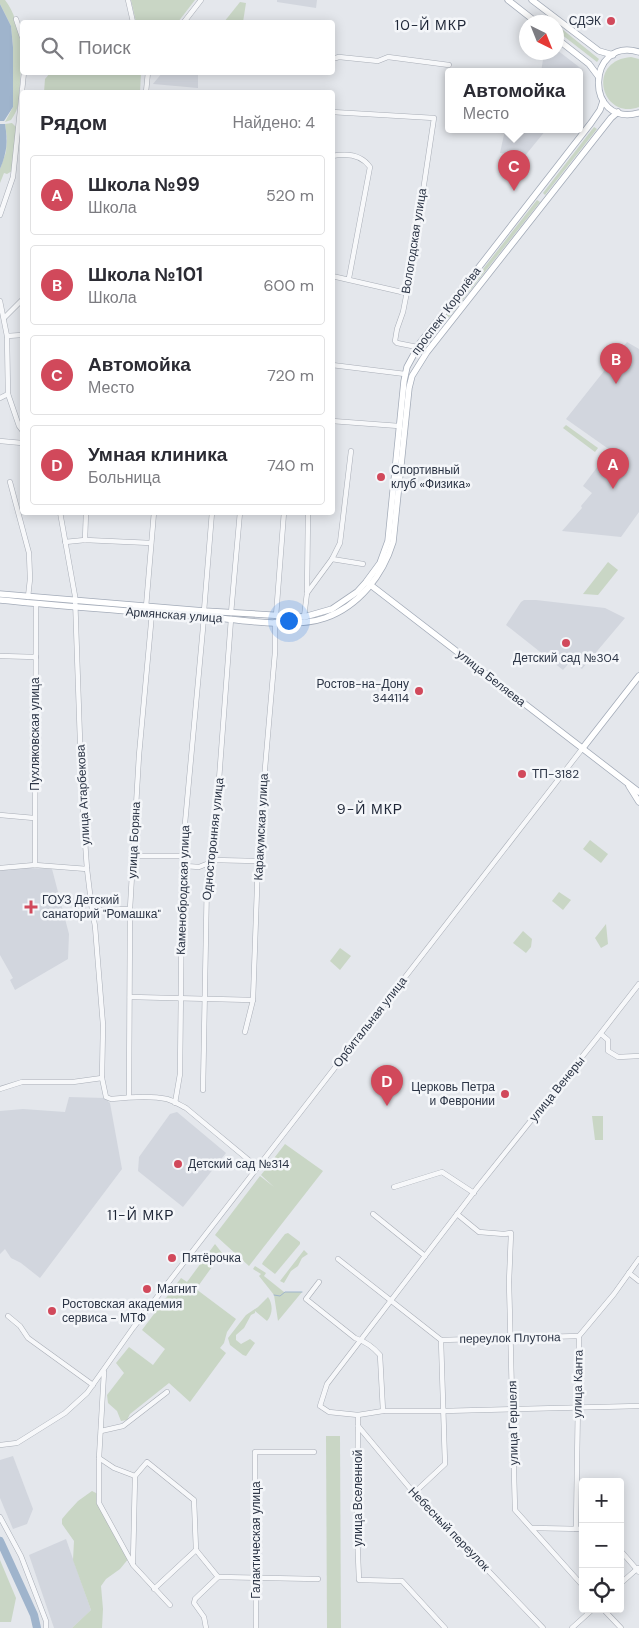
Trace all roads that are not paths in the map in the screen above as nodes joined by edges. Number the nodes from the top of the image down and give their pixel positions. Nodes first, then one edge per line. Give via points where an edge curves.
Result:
1 (128, 0) edge
2 (201, 0) edge
3 (508, 0) edge
4 (532, 0) edge
5 (527, 15) edge
6 (16, 19) dead end
7 (133, 20) edge
8 (186, 20) edge
9 (20, 31) edge
10 (564, 44) edge
11 (638, 51) edge
12 (613, 54) junction
13 (335, 58) edge
14 (449, 65) dead end
15 (24, 75) edge
16 (148, 75) edge
17 (598, 76) junction
18 (22, 90) edge
19 (146, 90) edge
20 (603, 101) junction
21 (20, 110) edge
22 (335, 112) edge
23 (618, 112) junction
24 (639, 112) edge
25 (335, 156) edge
26 (534, 197) junction
27 (544, 205) junction
28 (0, 214) edge
29 (335, 276) edge
30 (349, 278) junction
31 (406, 293) junction
32 (0, 301) edge
33 (20, 302) edge
34 (4, 318) junction
35 (20, 335) edge
36 (7, 336) junction
37 (417, 347) junction
38 (427, 352) junction
39 (335, 365) edge
40 (405, 374) junction
41 (8, 394) junction
42 (0, 398) edge
43 (15, 410) junction
44 (20, 410) edge
45 (335, 421) edge
46 (398, 426) junction
47 (20, 427) edge
48 (0, 441) edge
49 (20, 443) edge
50 (351, 451) dead end
51 (10, 482) dead end
52 (60, 515) edge
53 (86, 515) edge
54 (154, 515) edge
55 (212, 515) edge
56 (240, 515) edge
57 (284, 515) edge
58 (308, 515) edge
59 (85, 540) junction
60 (64, 542) junction
61 (151, 543) junction
62 (332, 559) junction
63 (363, 564) dead end
64 (368, 583) junction
65 (307, 593) junction
66 (0, 594) edge
67 (28, 597) junction
68 (0, 600) edge
69 (36, 604) junction
70 (74, 604) junction
71 (344, 605) junction
72 (146, 607) junction
73 (152, 613) junction
74 (204, 614) junction
75 (231, 616) junction
76 (304, 617) junction
77 (276, 619) junction
78 (0, 656) edge
79 (36, 657) junction
80 (639, 676) edge
81 (582, 748) junction
82 (626, 782) junction
83 (639, 792) edge
84 (639, 802) edge
85 (0, 815) edge
86 (34, 818) junction
87 (133, 856) junction
88 (182, 856) junction
89 (258, 861) junction
90 (211, 862) junction
91 (35, 865) junction
92 (185, 866) junction
93 (0, 868) edge
94 (87, 870) junction
95 (130, 909) junction
96 (92, 910) junction
97 (639, 984) edge
98 (130, 997) junction
99 (180, 999) junction
100 (204, 1000) junction
101 (253, 1000) junction
102 (245, 1032) dead end
103 (601, 1034) junction
104 (639, 1056) edge
105 (102, 1078) junction
106 (0, 1089) edge
107 (203, 1090) dead end
108 (129, 1097) junction
109 (175, 1103) junction
110 (257, 1167) junction
111 (394, 1187) dead end
112 (474, 1193) junction
113 (373, 1214) dead end
114 (457, 1214) junction
115 (425, 1256) junction
116 (338, 1259) dead end
117 (639, 1259) edge
118 (628, 1273) junction
119 (639, 1281) edge
120 (320, 1282) dead end
121 (392, 1300) junction
122 (8, 1316) dead end
123 (579, 1336) junction
124 (511, 1338) junction
125 (362, 1340) junction
126 (441, 1340) junction
127 (104, 1371) junction
128 (93, 1385) junction
129 (166, 1392) dead end
130 (639, 1406) edge
131 (578, 1407) junction
132 (512, 1409) junction
133 (383, 1411) junction
134 (443, 1411) junction
135 (358, 1415) junction
136 (358, 1426) junction
137 (101, 1431) junction
138 (0, 1445) edge
139 (314, 1452) dead end
140 (99, 1458) junction
141 (136, 1476) junction
142 (414, 1493) junction
143 (0, 1517) edge
144 (531, 1528) junction
145 (576, 1529) joint
146 (196, 1550) junction
147 (624, 1554) edge
148 (133, 1565) junction
149 (638, 1569) edge
150 (218, 1577) junction
151 (256, 1577) junction
152 (318, 1579) dead end
153 (624, 1581) edge
154 (579, 1582) edge
155 (154, 1589) junction
156 (170, 1605) dead end
157 (589, 1613) edge
158 (607, 1613) edge
159 (46, 1628) edge
160 (206, 1628) edge
161 (256, 1628) edge
162 (445, 1628) edge
163 (543, 1628) edge
164 (572, 1628) edge
165 (621, 1628) edge

1 - 7 street
2 - 8 street
3 - 5 main road
4 - 12 main road via 599,51
6 - 9 street
10 - 17 main road via 590,64
11 - 12 main road
12 - 17 main road via 603,64
13 - 14 street via 378,61 388,57
15 - 18 street
16 - 19 street
17 - 20 main road via 597,86
20 - 23 main road
20 - 26 main road, проспект Королёва via 591,123
21 - 28 street via 13,177
22 - 31 street, Вологодская улица via 434,118
23 - 24 main road
23 - 27 main road, проспект Королёва
25 - 30 street via 354,155 370,167
26 - 27 main road via 540,197
26 - 37 main road, проспект Королёва
27 - 38 main road, проспект Королёва
29 - 30 street
30 - 31 street
31 - 37 street, Вологодская улица via 395,341
32 - 34 street
33 - 34 street
34 - 36 street
35 - 36 street
36 - 41 street
37 - 38 main road
37 - 40 main road, проспект Королёва
38 - 64 main road, проспект Королёва via 412,376 409,388 393,542 384,566
39 - 40 street
40 - 46 main road, проспект Королёва
41 - 42 street
41 - 43 street
43 - 44 street
43 - 47 street
45 - 46 street
46 - 64 main road, проспект Королёва via 388,541
48 - 49 street
50 - 62 street via 340,543
51 - 67 street via 29,553
52 - 60 street, улица Атарбекова
53 - 59 street
54 - 61 street
55 - 74 street, Каменобродская улица
56 - 75 street, Односторонняя улица
57 - 77 street, Каракумская улица
58 - 65 street
59 - 60 street
59 - 61 street
60 - 70 street, улица Атарбекова
61 - 72 street
62 - 63 street
62 - 65 street
64 - 71 main road, проспект Королёва via 361,596
64 - 81 main road, улица Беляева
65 - 76 street
66 - 67 main road, Армянская улица
67 - 70 main road, Армянская улица
68 - 69 main road, Армянская улица
69 - 70 main road, Армянская улица
69 - 79 street, Пухляковская улица
70 - 72 main road, Армянская улица
70 - 73 main road, Армянская улица
70 - 94 street, улица Атарбекова
71 - 76 main road, Армянская улица
71 - 77 main road, Армянская улица via 323,619 306,623
72 - 74 main road, Армянская улица
73 - 74 main road, Армянская улица
73 - 87 street, улица Боряна
74 - 75 main road, Армянская улица
74 - 88 street, Каменобродская улица
75 - 77 main road, Армянская улица
75 - 90 street, Односторонняя улица
76 - 77 main road, Армянская улица
77 - 89 street, Каракумская улица
78 - 79 street
79 - 86 street, Пухляковская улица
80 - 81 main road, Орбитальная улица
81 - 82 main road, улица Беляева
81 - 110 street, Орбитальная улица
82 - 83 main road, улица Беляева
82 - 84 main road
85 - 86 street
86 - 91 street, Пухляковская улица
87 - 88 street
87 - 95 street, улица Боряна
88 - 92 street, Каменобродская улица
89 - 90 street
89 - 101 street, Каракумская улица
90 - 92 street via 199,867
90 - 100 street, Односторонняя улица
91 - 93 street
91 - 94 street
92 - 99 street, Каменобродская улица
94 - 96 street, улица Атарбекова
95 - 96 street
95 - 98 street, улица Боряна
96 - 105 street, улица Атарбекова via 103,1024
97 - 103 street, улица Венеры
98 - 99 street
98 - 108 street, улица Боряна
99 - 100 street
99 - 109 street, Каменобродская улица via 180,1074
100 - 101 street
100 - 107 street, Односторонняя улица
101 - 102 street, Каракумская улица
103 - 104 street via 608,1040 608,1051 618,1056
103 - 112 street, улица Венеры
105 - 106 street via 22,1082
105 - 108 street, улица Атарбекова via 106,1096 111,1099
108 - 109 street via 168,1099
109 - 110 street via 186,1108
110 - 127 street, Орбитальная улица via 133,1328
111 - 112 street via 442,1172
112 - 114 street, улица Венеры
113 - 115 street
114 - 115 street, улица Венеры
114 - 124 street, улица Гершеля via 479,1232 511,1233
115 - 121 street, улица Венеры
116 - 121 street
117 - 118 street, улица Канта
118 - 119 street
118 - 123 street, улица Канта
120 - 125 street via 306,1299 355,1338
121 - 125 street, улица Венеры
121 - 126 street
122 - 128 street via 28,1338
123 - 124 street, переулок Плутона
123 - 131 street, улица Канта
124 - 126 street, переулок Плутона
124 - 132 street, улица Гершеля
125 - 133 street via 380,1355
125 - 135 street, улица Венеры via 327,1384 320,1406 330,1412
126 - 134 street
127 - 128 street, Орбитальная улица
127 - 137 street
128 - 138 street, Орбитальная улица via 65,1412 32,1435 17,1443
129 - 137 street via 123,1426
130 - 131 street
131 - 132 street
131 - 145 street, улица Канта
132 - 134 street
132 - 144 street, улица Гершеля via 515,1510
133 - 134 street
133 - 135 street
134 - 142 street via 445,1464
135 - 136 street, улица Вселенной
136 - 142 street, Небесный переулок
136 - 162 street, улица Вселенной via 359,1580 402,1581
137 - 140 street
139 - 151 street, Галактическая улица via 255,1452
140 - 141 street
140 - 148 street via 99,1503
141 - 146 street via 147,1462 194,1500
141 - 148 street
142 - 163 street, Небесный переулок
143 - 159 street via 21,1556
144 - 145 street
144 - 154 street, улица Гершеля
146 - 150 street
146 - 155 street
147 - 149 street
148 - 155 street
149 - 153 street
150 - 151 street
150 - 160 street via 194,1603 204,1617
151 - 152 street
151 - 161 street, Галактическая улица
155 - 156 street
157 - 164 street
158 - 165 street

